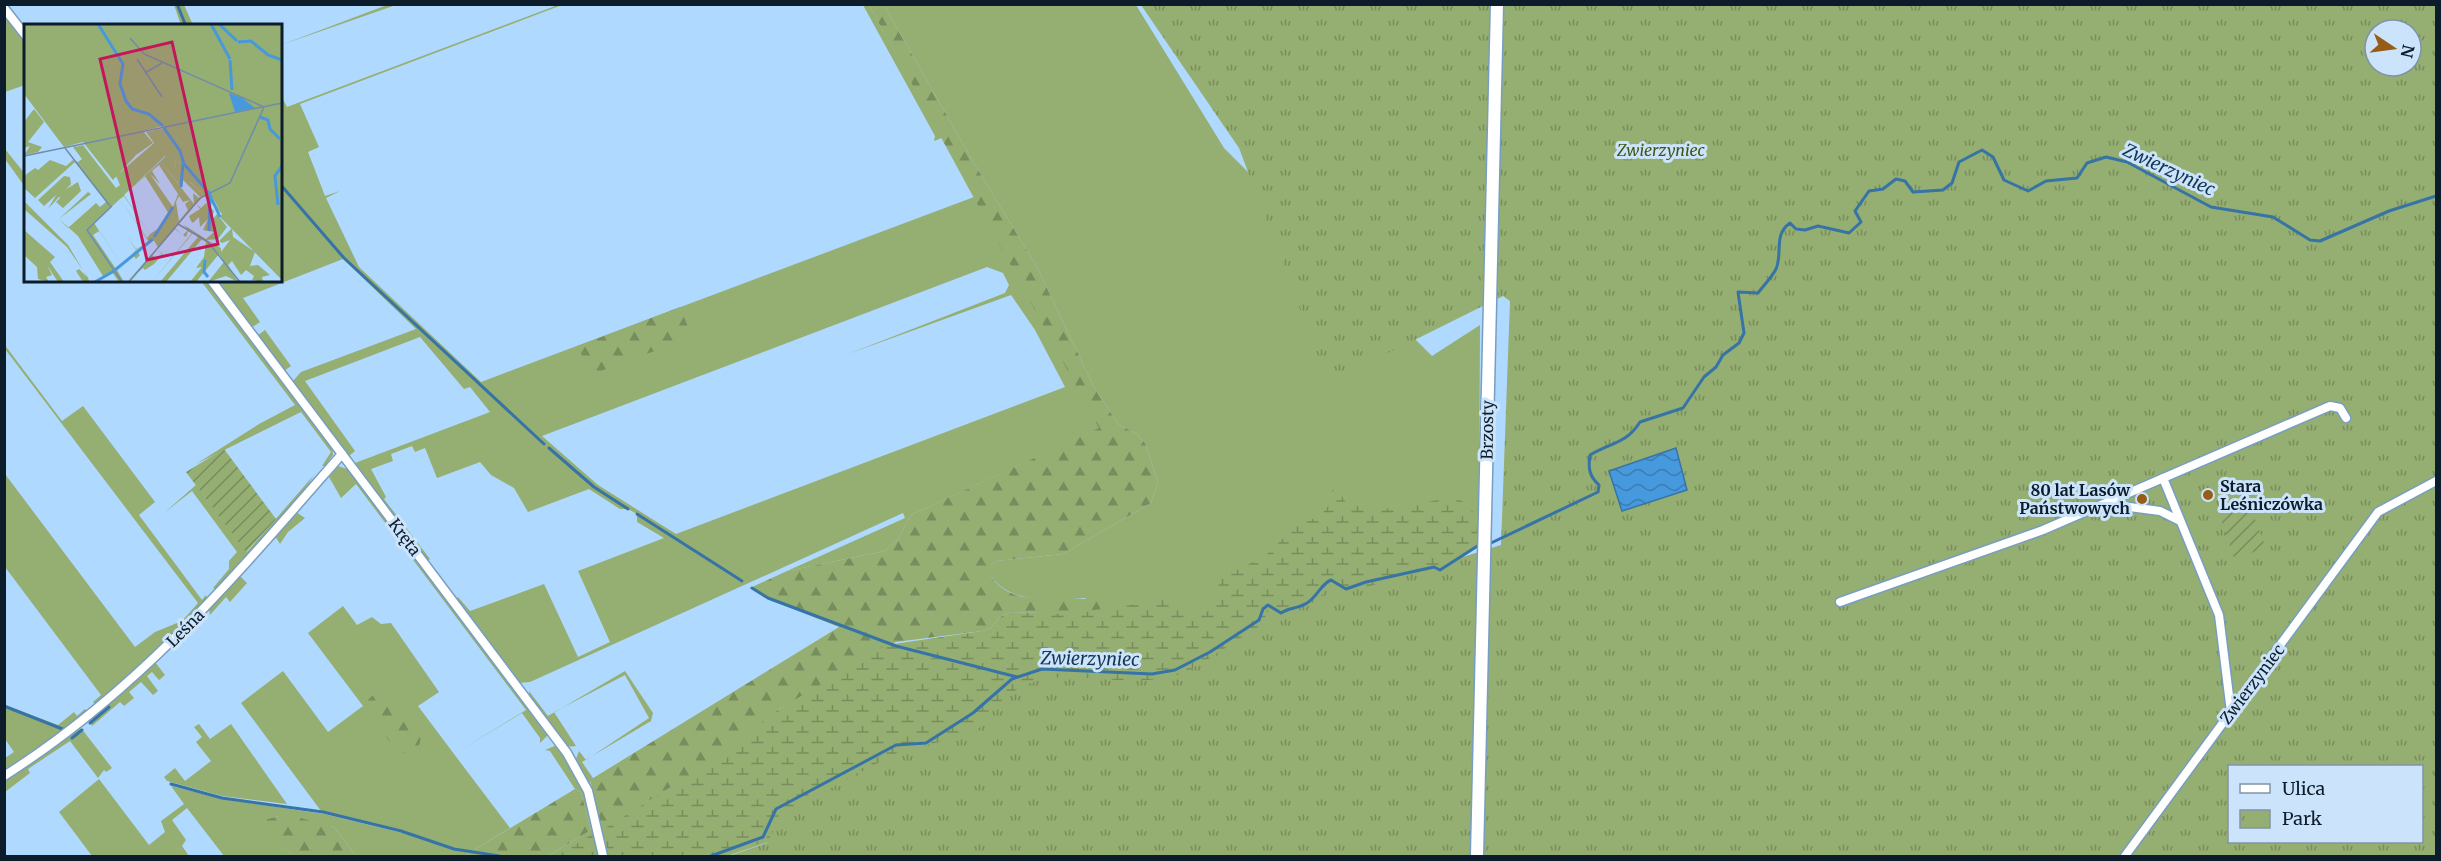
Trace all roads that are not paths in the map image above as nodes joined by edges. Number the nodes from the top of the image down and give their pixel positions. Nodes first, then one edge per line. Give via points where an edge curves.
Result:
1 (1497, 4) edge
2 (4, 8) edge
3 (24, 33) edge
4 (213, 282) edge
5 (2346, 418) dead end
6 (342, 454) junction
7 (2163, 478) junction
8 (2436, 482) edge
9 (2106, 504) junction
10 (2178, 520) junction
11 (1840, 602) dead end
12 (2231, 712) junction
13 (4, 776) edge
14 (603, 856) edge
15 (1477, 856) edge
16 (2125, 856) edge

1 - 15 street, Brzosty
2 - 3 street
4 - 6 street, Kręta
5 - 7 street via 2340,408 2330,406
6 - 13 street, Leśna via 213,600 153,660 67,735
6 - 14 street, Kręta via 579,772 591,799
7 - 9 street
7 - 10 street
8 - 12 street, Zwierzyniec via 2378,512
9 - 10 street via 2160,511
9 - 11 street via 1998,547
10 - 12 street via 2219,615
12 - 16 street, Zwierzyniec

